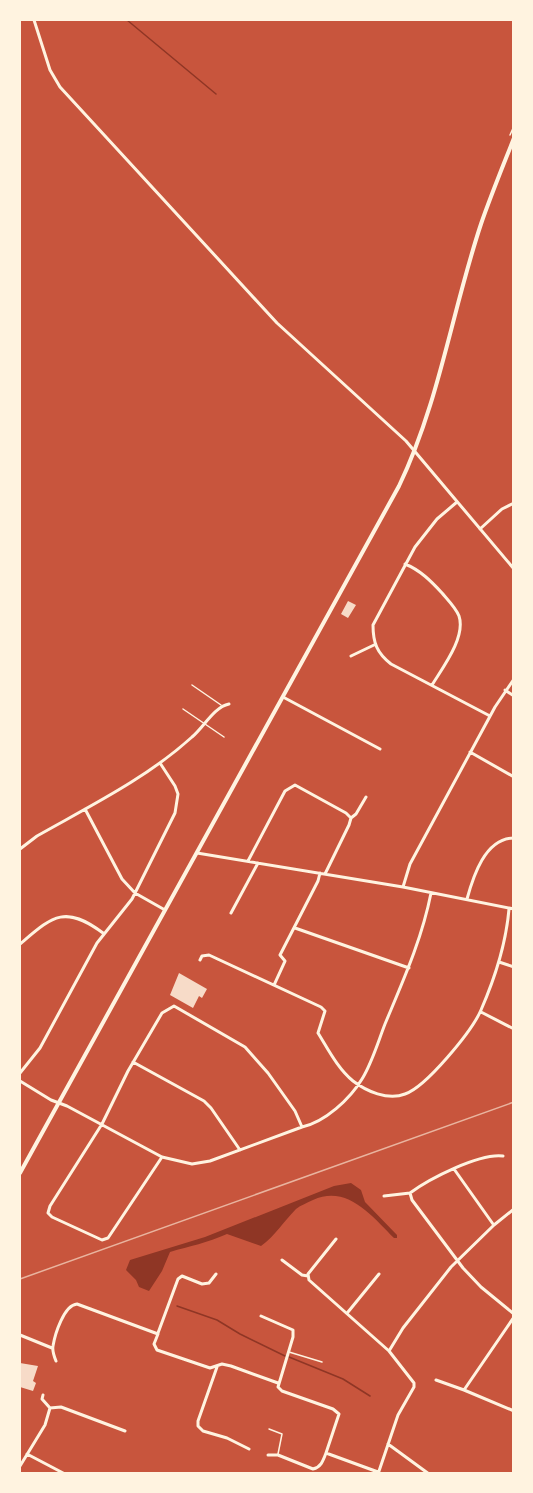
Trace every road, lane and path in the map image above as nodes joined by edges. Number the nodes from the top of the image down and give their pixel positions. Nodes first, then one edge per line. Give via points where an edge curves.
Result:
1 (34, 20) edge
2 (513, 138) edge
3 (415, 452) junction
4 (457, 502) junction
5 (513, 503) edge
6 (480, 530) junction
7 (405, 564) junction
8 (513, 569) edge
9 (374, 645) junction
10 (351, 656) dead end
11 (513, 679) edge
12 (192, 685) dead end
13 (432, 685) junction
14 (505, 690) junction
15 (513, 696) edge
16 (283, 697) junction
17 (229, 704) dead end
18 (222, 705) junction
19 (183, 709) dead end
20 (490, 716) junction
21 (205, 724) junction
22 (224, 737) dead end
23 (380, 749) dead end
24 (470, 752) junction
25 (160, 763) junction
26 (513, 777) edge
27 (366, 797) dead end
28 (84, 810) junction
29 (351, 818) junction
30 (513, 838) edge
31 (20, 849) edge
32 (196, 853) junction
33 (248, 861) junction
34 (258, 863) junction
35 (322, 874) junction
36 (402, 887) junction
37 (135, 893) junction
38 (431, 893) junction
39 (467, 899) junction
40 (511, 909) edge
41 (165, 910) junction
42 (231, 913) dead end
43 (295, 928) junction
44 (104, 933) junction
45 (20, 944) edge
46 (200, 960) dead end
47 (499, 962) junction
48 (408, 968) junction
49 (513, 968) edge
50 (274, 985) junction
51 (481, 1012) junction
52 (513, 1029) edge
53 (133, 1062) junction
54 (20, 1073) edge
55 (20, 1081) edge
56 (358, 1084) junction
57 (59, 1103) junction
58 (102, 1124) junction
59 (302, 1126) junction
60 (240, 1150) junction
61 (503, 1155) dead end
62 (162, 1157) junction
63 (454, 1169) junction
64 (20, 1173) edge
65 (410, 1193) junction
66 (384, 1196) dead end
67 (513, 1209) edge
68 (494, 1224) junction
69 (336, 1239) dead end
70 (282, 1260) dead end
71 (457, 1261) junction
72 (216, 1274) dead end
73 (379, 1274) dead end
74 (308, 1276) junction
75 (348, 1312) junction
76 (513, 1315) edge
77 (261, 1316) dead end
78 (158, 1334) junction
79 (20, 1335) edge
80 (52, 1348) junction
81 (289, 1351) junction
82 (389, 1351) junction
83 (56, 1361) dead end
84 (322, 1362) dead end
85 (217, 1367) junction
86 (436, 1380) dead end
87 (278, 1383) junction
88 (464, 1390) junction
89 (43, 1395) dead end
90 (50, 1408) junction
91 (513, 1411) edge
92 (268, 1429) dead end
93 (125, 1431) dead end
94 (388, 1444) junction
95 (249, 1449) dead end
96 (326, 1453) junction
97 (27, 1454) junction
98 (268, 1455) dead end
99 (278, 1455) junction
100 (20, 1466) edge
101 (65, 1473) edge
102 (379, 1473) edge
103 (429, 1473) edge

1 - 3 street via 50,70 60,87 277,322
2 - 3 street via 481,224
3 - 4 street
3 - 16 street
4 - 6 street
4 - 7 street via 437,519
5 - 6 street
6 - 8 street
7 - 9 street via 373,625
7 - 13 street via 423,574 459,617 459,637
9 - 10 street
9 - 13 street via 391,664
11 - 14 street
12 - 18 lane
13 - 20 street
14 - 15 street
14 - 20 street
16 - 23 street
16 - 32 street
17 - 18 street
18 - 21 street
19 - 21 lane
20 - 24 street
21 - 22 lane
21 - 25 street
24 - 26 street
24 - 36 street via 410,864
25 - 28 street
25 - 37 street via 176,786 178,803
27 - 29 street
28 - 31 street
28 - 37 street via 122,879
29 - 33 street via 295,785 289,787
29 - 35 street
30 - 39 street via 488,851
32 - 33 street
32 - 41 street
33 - 34 street
34 - 35 street
34 - 42 street
35 - 36 street
35 - 43 street
36 - 38 street
37 - 41 street
37 - 44 street
38 - 39 street
38 - 48 street
39 - 40 street
40 - 47 street
41 - 57 street
43 - 48 street
43 - 50 street via 280,955 285,961
44 - 45 street via 67,915 48,921
44 - 54 street via 40,1048
46 - 50 street via 209,955
47 - 49 street
47 - 51 street
48 - 56 street
50 - 56 street via 325,1011 318,1033 343,1072
51 - 52 street
51 - 56 street via 462,1042 405,1094 375,1093
53 - 58 street
53 - 59 street via 162,1013 174,1006 245,1047 268,1073
53 - 60 street via 204,1101
55 - 57 street
56 - 59 street via 321,1120
57 - 58 street
57 - 64 street
58 - 62 street
58 - 62 street via 49,1209 52,1217 102,1240 108,1238
59 - 60 street
60 - 62 street via 200,1164
61 - 63 street via 494,1154
63 - 65 street
63 - 68 street
65 - 66 street
65 - 71 street
67 - 68 street
68 - 71 street
69 - 74 street
70 - 74 street
71 - 76 street
71 - 82 street
72 - 78 street via 209,1283 202,1284 182,1276 178,1279
73 - 75 street
74 - 75 street
75 - 82 street
76 - 88 street
77 - 81 street via 293,1330
78 - 80 street via 76,1304 66,1310
78 - 85 street via 154,1344 157,1350
79 - 80 street
80 - 83 street
81 - 84 lane
81 - 87 street
82 - 94 street via 414,1387
85 - 87 street via 231,1366
85 - 95 street via 198,1426
86 - 88 street
87 - 96 street via 282,1391 337,1410
88 - 91 street
89 - 90 street
90 - 93 street via 61,1407
90 - 97 street via 45,1425
92 - 99 lane via 282,1434
94 - 102 street
94 - 103 street
96 - 99 street via 318,1468 313,1469
96 - 102 street
97 - 100 street
97 - 101 street
98 - 99 street

